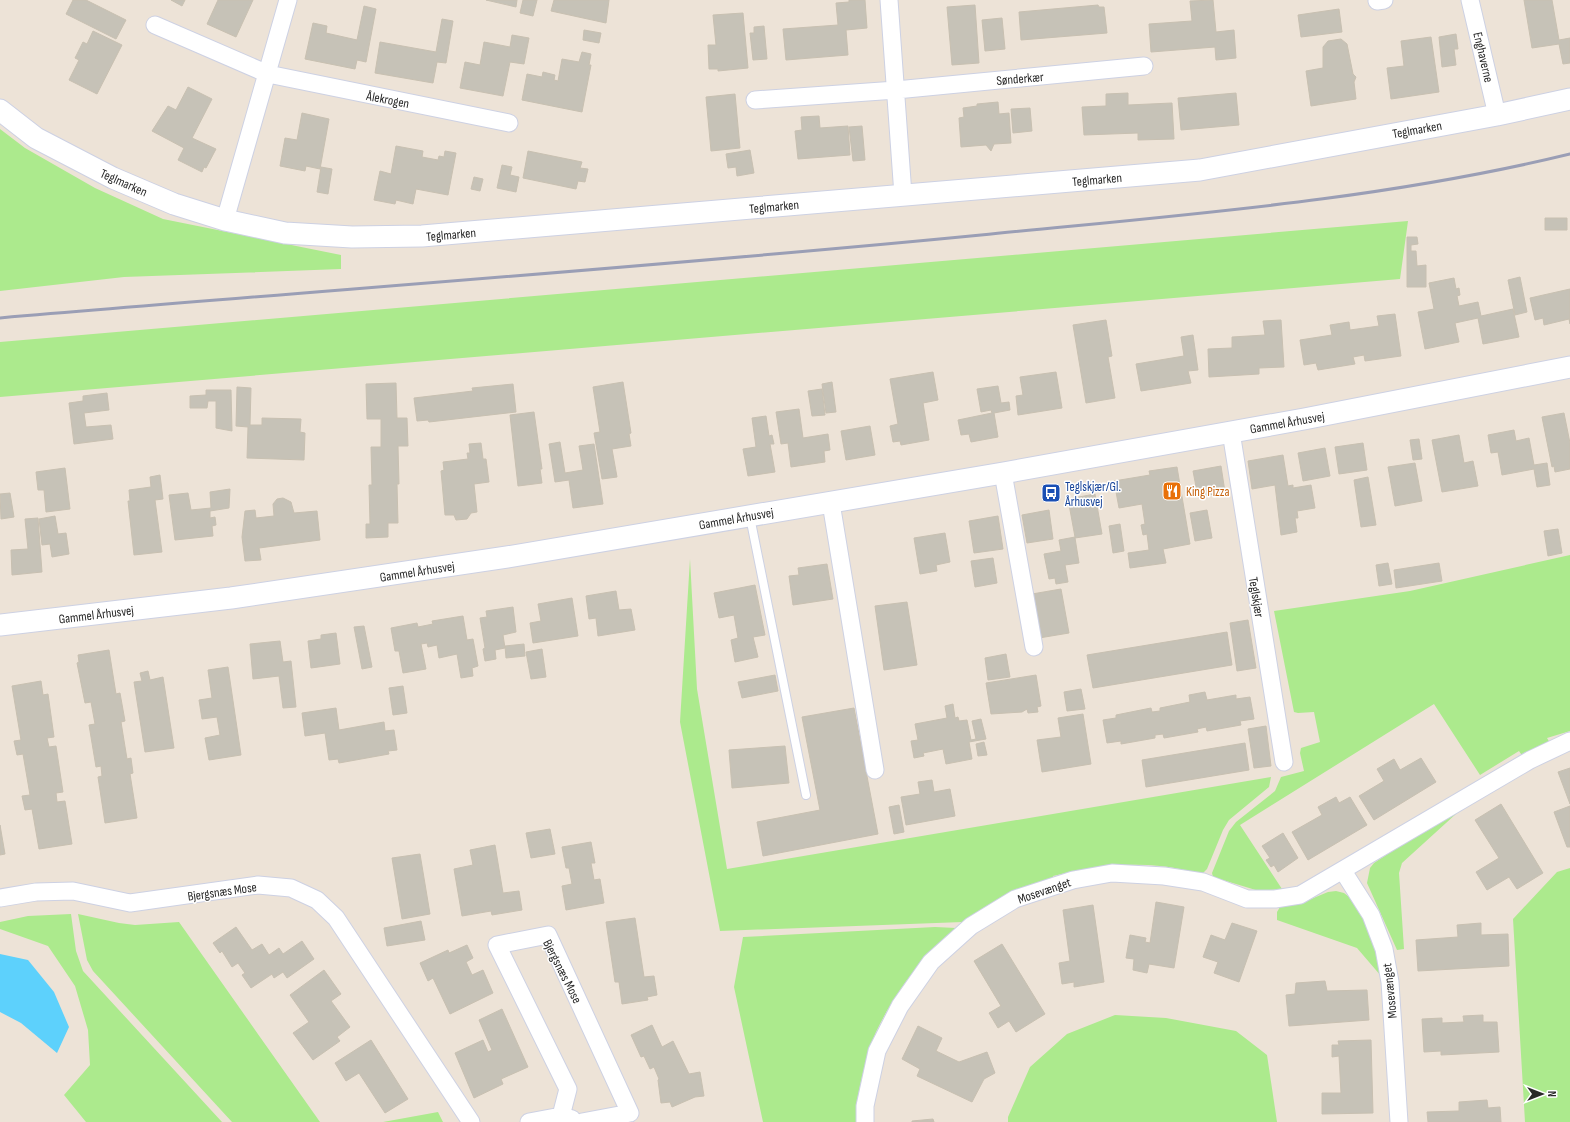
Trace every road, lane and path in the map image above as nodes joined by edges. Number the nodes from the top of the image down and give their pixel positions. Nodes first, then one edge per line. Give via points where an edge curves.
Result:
1 (288, 0) edge
2 (889, 0) edge
3 (1470, 0) edge
4 (155, 25) dead end
5 (1144, 66) dead end
6 (268, 74) junction
7 (896, 90) junction
8 (1570, 99) edge
9 (755, 100) dead end
10 (0, 110) edge
11 (1497, 115) junction
12 (509, 123) dead end
13 (903, 195) junction
14 (225, 220) junction
15 (1570, 367) edge
16 (1231, 432) junction
17 (1002, 473) junction
18 (831, 503) junction
19 (750, 516) junction
20 (0, 625) edge
21 (1034, 647) dead end
22 (1570, 740) edge
23 (1284, 762) dead end
24 (875, 770) dead end
25 (806, 795) dead end
26 (1343, 871) junction
27 (0, 898) edge
28 (561, 1116) junction
29 (471, 1122) edge
30 (529, 1122) edge
31 (581, 1122) edge
32 (865, 1122) edge
33 (1399, 1122) edge

1 - 6 street
2 - 7 street
3 - 11 street, Enghaverne
4 - 6 street, Ålekrogen
5 - 7 street, Sønderkær
6 - 12 street, Ålekrogen
6 - 14 street
7 - 9 street, Sønderkær
7 - 13 street
8 - 11 street, Teglmarken
10 - 14 street, Teglmarken via 36,138 114,178 174,204
11 - 13 street, Teglmarken via 1200,170
13 - 14 street, Teglmarken via 422,236 352,237 285,233
15 - 16 street, Gammel Århusvej
16 - 17 street, Gammel Århusvej
16 - 23 street, Teglskjær
17 - 18 street, Gammel Århusvej
17 - 21 street
18 - 19 street, Gammel Århusvej
18 - 24 street
19 - 20 street, Gammel Århusvej via 344,582
19 - 25 lane
22 - 26 street, Mosevænget via 1530,760
26 - 32 street, Mosevænget via 1300,895 1275,899 1247,899 1203,882 1164,876 1112,873 1073,880 1015,899 971,926 931,962 900,1006 877,1051 865,1106
26 - 33 street, Mosevænget via 1371,915 1384,949 1390,982
27 - 29 street, Bjergsnæs Mose via 36,892 73,891 130,904 258,885 291,888 317,900 336,918
28 - 30 street, Bjergsnæs Mose
28 - 31 street, Bjergsnæs Mose
28 - 31 street, Bjergsnæs Mose via 568,1089 497,945 548,935 630,1113

